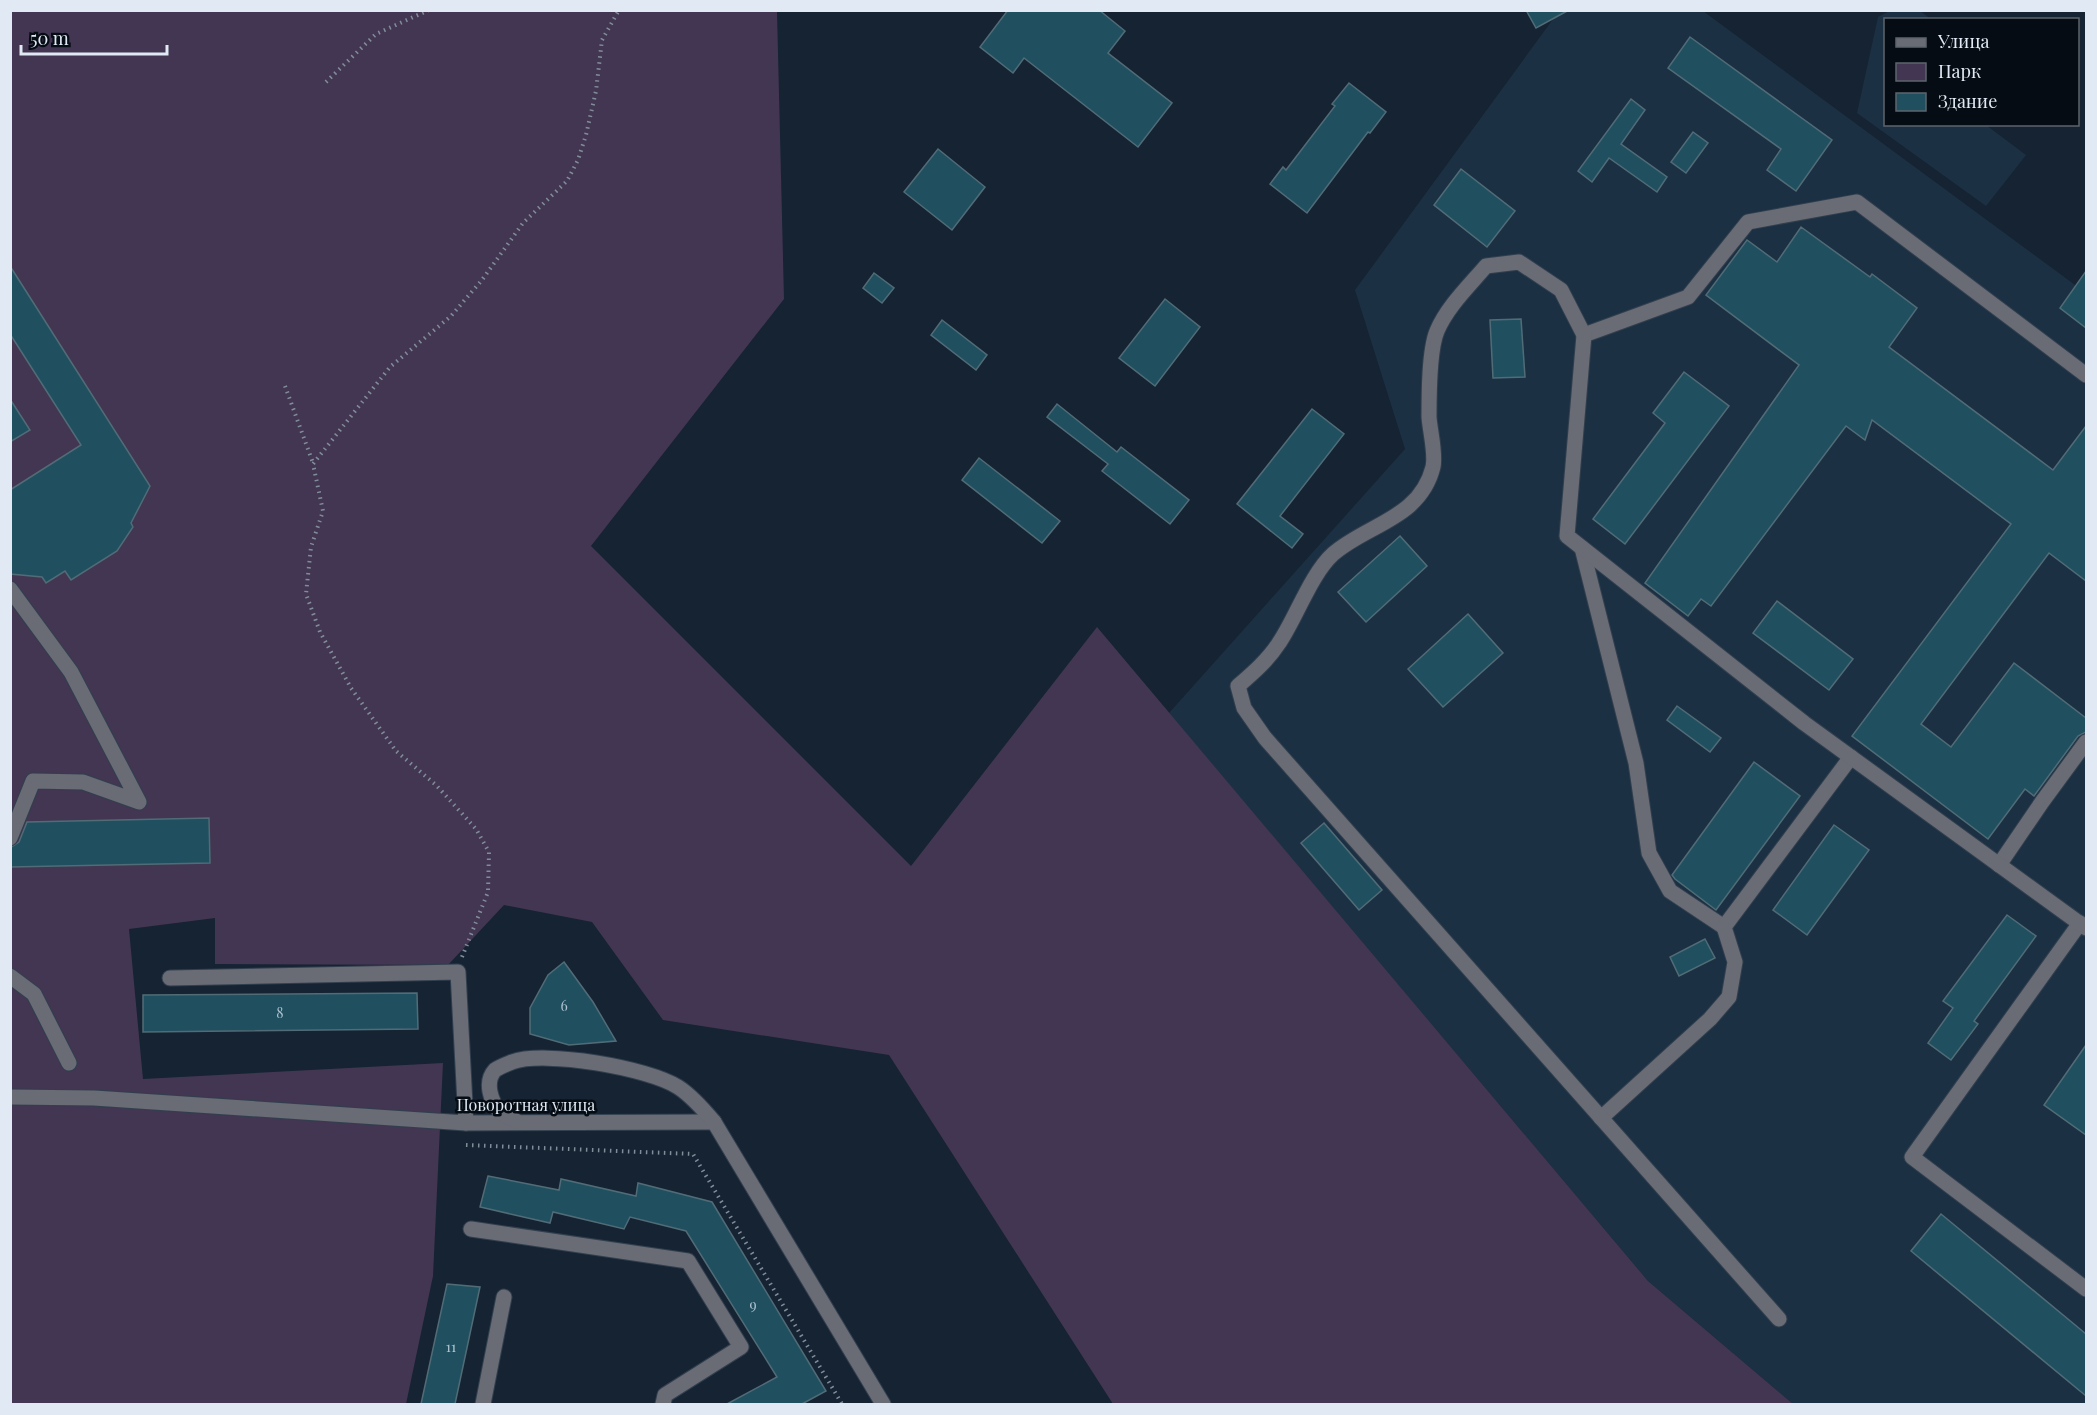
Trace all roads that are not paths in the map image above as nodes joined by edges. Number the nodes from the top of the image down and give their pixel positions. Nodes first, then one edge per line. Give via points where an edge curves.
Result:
1 (1584, 335) junction
2 (2086, 375) edge
3 (1582, 548) junction
4 (10, 589) edge
5 (2086, 742) edge
6 (1851, 757) junction
7 (10, 838) edge
8 (1999, 865) junction
9 (2083, 926) edge
10 (1724, 927) junction
11 (10, 976) edge
12 (170, 978) dead end
13 (69, 1063) dead end
14 (10, 1097) edge
15 (1601, 1118) junction
16 (714, 1122) junction
17 (466, 1123) junction
18 (519, 1123) junction
19 (471, 1229) dead end
20 (2086, 1289) edge
21 (504, 1297) dead end
22 (1779, 1319) dead end
23 (483, 1404) edge
24 (663, 1404) edge
25 (883, 1404) edge

1 - 2 street via 1688,297 1748,222 1857,202
1 - 3 street via 1567,536
1 - 15 street via 1561,290 1519,262 1486,266 1460,295 1437,332 1430,369 1433,465 1424,488 1403,513 1333,554 1280,643 1238,686 1245,708 1266,738
3 - 6 street
3 - 10 street via 1636,763 1649,853 1670,891
4 - 7 street via 71,672 139,802 83,782 33,781
5 - 8 street
6 - 8 street
6 - 10 street
8 - 9 street
9 - 20 street via 1912,1157
10 - 15 street via 1735,962 1729,997
11 - 13 street via 34,994
12 - 17 street via 458,972
14 - 17 street, Поворотная улица via 94,1098
15 - 22 street
16 - 18 street, Поворотная улица
16 - 18 street via 678,1087 654,1077 599,1064 529,1058 495,1071 489,1084 492,1100 501,1114
16 - 25 street
17 - 18 street, Поворотная улица
19 - 24 street via 688,1261 741,1347 665,1395
21 - 23 street

